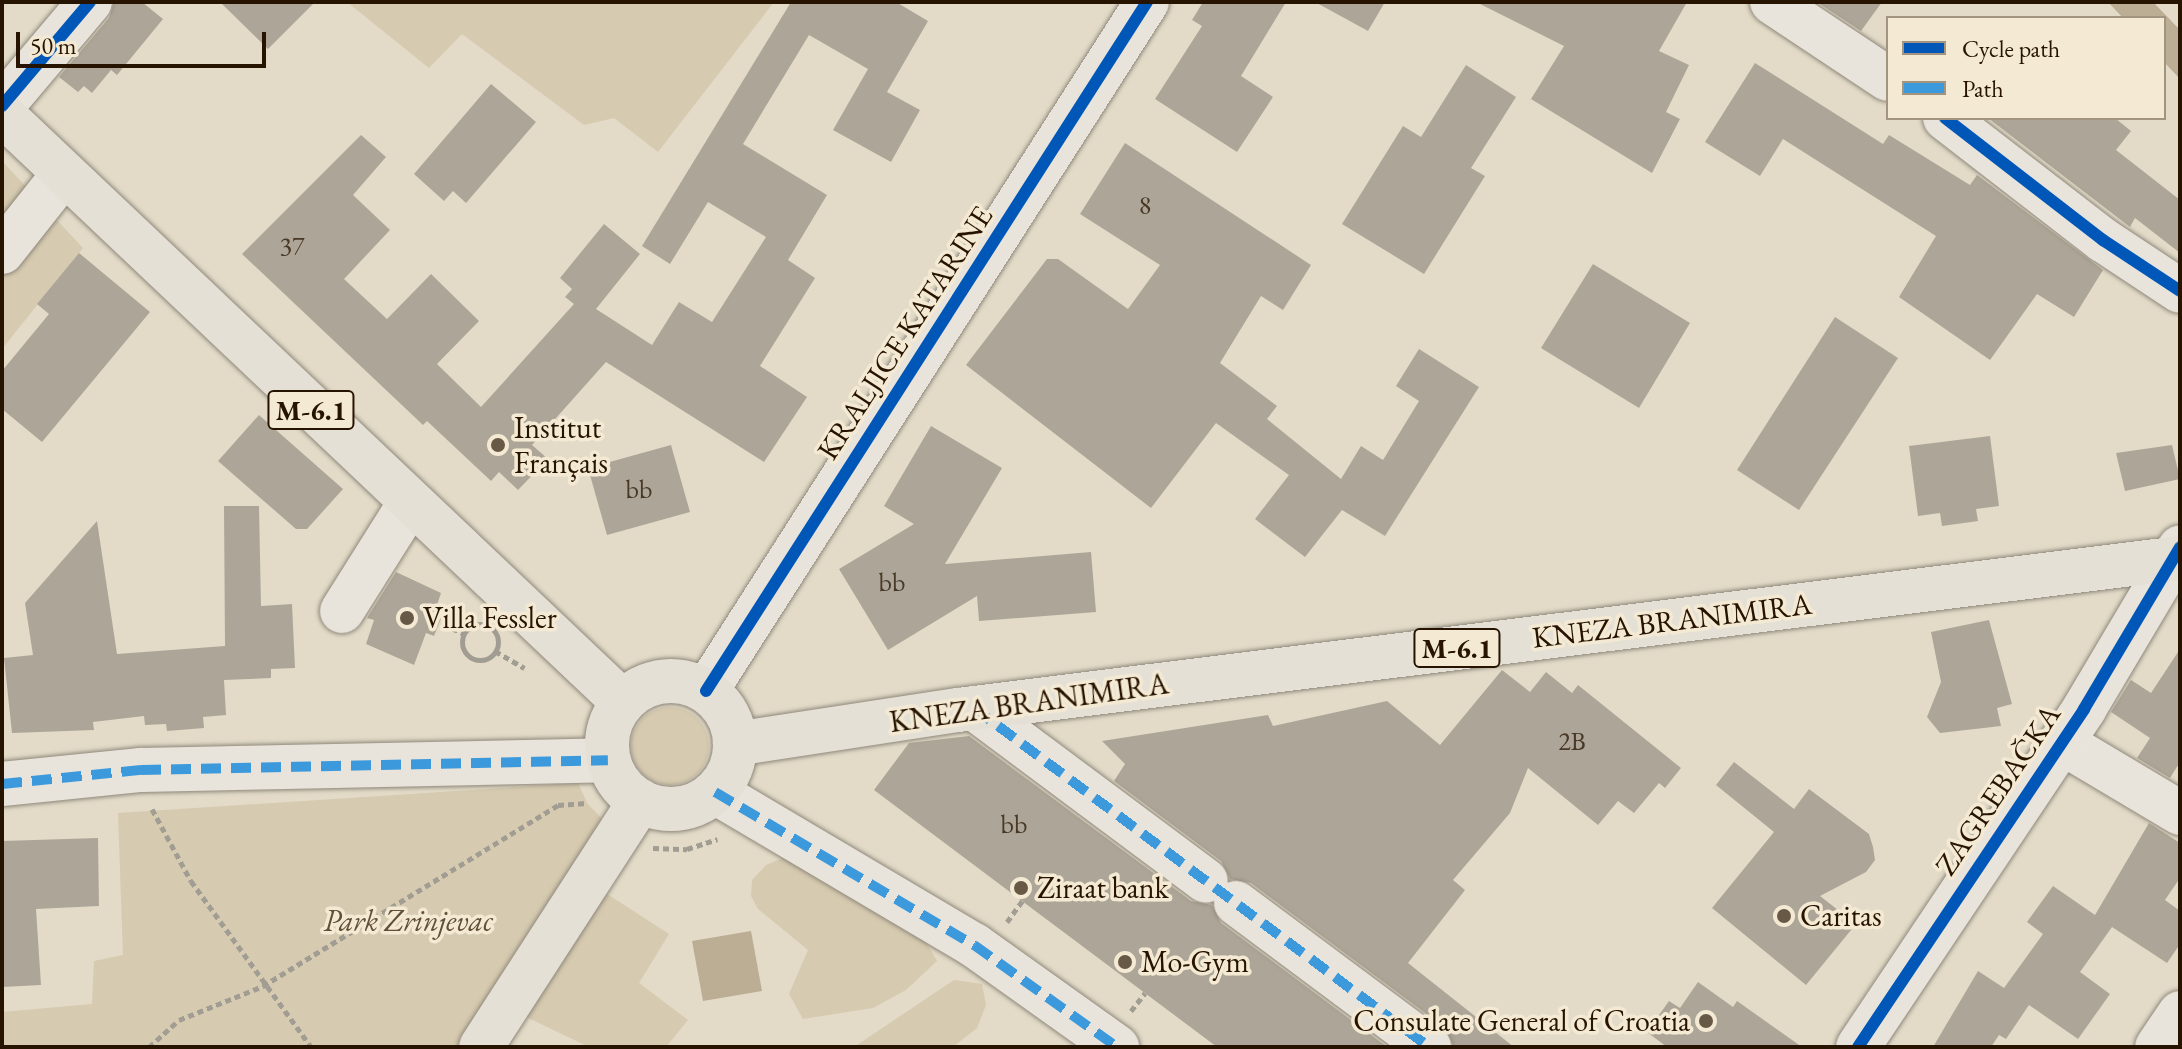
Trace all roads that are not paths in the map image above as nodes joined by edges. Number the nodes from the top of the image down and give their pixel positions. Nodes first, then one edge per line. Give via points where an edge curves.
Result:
1 (90, 2) edge
2 (1147, 2) edge
3 (1772, 2) edge
4 (1886, 78) edge
5 (2, 106) edge
6 (2, 114) edge
7 (1948, 120) edge
8 (63, 175) junction
9 (2, 252) edge
10 (2180, 291) edge
11 (410, 503) junction
12 (2178, 554) edge
13 (342, 611) dead end
14 (706, 691) junction
15 (1044, 700) junction
16 (623, 702) junction
17 (974, 708) junction
18 (2061, 742) junction
19 (735, 744) junction
20 (608, 760) junction
21 (1115, 781) dead end
22 (2, 784) edge
23 (715, 792) junction
24 (640, 801) junction
25 (2180, 813) edge
26 (2180, 1013) edge
27 (1101, 1042) edge
28 (481, 1047) edge
29 (1429, 1047) edge
30 (1858, 1047) edge
31 (2157, 1047) edge

1 - 5 street
2 - 14 street, KRALJICE KATARINE
3 - 4 street
6 - 8 main road, M-6.1
7 - 10 street via 2103,240
8 - 9 street
8 - 11 main road, M-6.1
11 - 13 street
11 - 16 main road, M-6.1
12 - 15 main road, KNEZA BRANIMIRA / M-6.1
12 - 18 street, ZAGREBAČKA
14 - 16 main road via 663,681
14 - 19 main road via 730,719
15 - 17 main road, KNEZA BRANIMIRA / M-6.1
15 - 21 street via 1052,730
16 - 20 main road via 608,729
17 - 19 main road, KNEZA BRANIMIRA / M-6.1
17 - 29 street
18 - 25 street, ZAGREBAČKA
18 - 30 street, ZAGREBAČKA
19 - 23 main road via 730,770
20 - 22 street via 141,770
20 - 24 main road via 625,790
23 - 24 main road via 670,809
23 - 27 street via 974,945
24 - 28 main road
26 - 31 street

